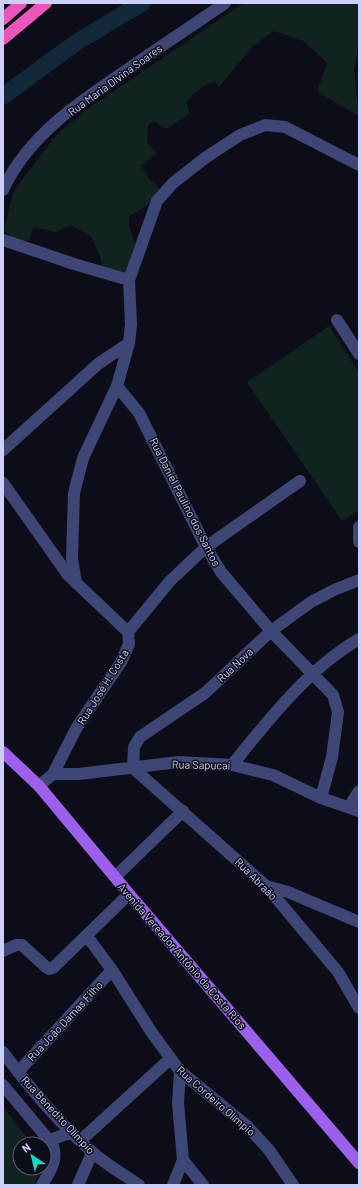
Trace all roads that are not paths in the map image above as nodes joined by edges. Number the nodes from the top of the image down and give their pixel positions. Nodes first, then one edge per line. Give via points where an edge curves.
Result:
1 (21, 3) edge
2 (46, 3) edge
3 (225, 3) edge
4 (3, 19) edge
5 (3, 39) edge
6 (359, 165) edge
7 (3, 190) edge
8 (3, 240) edge
9 (129, 280) junction
10 (337, 320) dead end
11 (129, 343) junction
12 (359, 354) edge
13 (117, 386) junction
14 (3, 450) edge
15 (300, 481) dead end
16 (3, 483) edge
17 (359, 527) edge
18 (359, 542) edge
19 (206, 547) junction
20 (359, 580) edge
21 (76, 583) junction
22 (271, 631) junction
23 (128, 632) junction
24 (359, 638) edge
25 (314, 674) junction
26 (3, 752) edge
27 (232, 765) junction
28 (133, 768) junction
29 (53, 774) junction
30 (39, 786) junction
31 (359, 791) edge
32 (321, 798) junction
33 (354, 809) edge
34 (183, 811) junction
35 (115, 877) junction
36 (266, 886) junction
37 (129, 894) junction
38 (359, 922) edge
39 (87, 936) junction
40 (3, 951) edge
41 (112, 970) junction
42 (359, 1008) edge
43 (3, 1052) edge
44 (170, 1059) junction
45 (180, 1071) junction
46 (18, 1072) junction
47 (3, 1085) edge
48 (47, 1136) edge
49 (76, 1137) junction
50 (52, 1140) edge
51 (52, 1145) edge
52 (92, 1152) junction
53 (183, 1160) junction
54 (359, 1163) edge
55 (52, 1167) edge
56 (47, 1176) edge
57 (42, 1185) edge
58 (78, 1185) edge
59 (139, 1185) edge
60 (173, 1185) edge
61 (203, 1185) edge
62 (293, 1185) edge

1 - 4 highway
2 - 5 highway
3 - 7 street, Rua Maria Divina Soares via 85,98 25,154
6 - 9 street via 285,127 265,125 240,135 204,158 162,194 152,212
8 - 9 street
9 - 11 street
10 - 12 street
11 - 13 street
11 - 14 street via 98,364
13 - 19 street, Rua Daniel Paulino dos Santos via 139,413
13 - 21 street via 83,458 74,493 72,559
15 - 19 street
16 - 21 street
17 - 18 street
19 - 22 street, Rua Daniel Paulino dos Santos via 221,572
19 - 23 street via 170,581
20 - 22 street, Rua Nova via 311,602
21 - 23 street
22 - 25 street, Rua Daniel Paulino dos Santos
22 - 28 street, Rua Nova via 205,693 140,737 134,747
23 - 29 street, Rua José H. Costa via 129,644 122,662 77,727
24 - 25 street
25 - 27 street via 268,721
25 - 32 street, Rua Daniel Paulino dos Santos via 333,695 338,712 332,757
26 - 30 main road, Avenida Vereador Antônio da Costa Rios
27 - 28 street, Rua Sapucaí via 178,762
27 - 32 street, Rua Sapucaí via 273,775
28 - 29 street, Rua Sapucaí
28 - 34 street, Rua Abraão
29 - 30 street
30 - 35 main road, Avenida Vereador Antônio da Costa Rios
31 - 33 street
32 - 33 street, Rua Sapucaí
34 - 35 street
34 - 36 street, Rua Abraão
35 - 37 main road, Avenida Vereador Antônio da Costa Rios
36 - 38 street via 288,892
36 - 42 street, Rua Abraão via 338,972
37 - 39 street
37 - 54 main road, Avenida Vereador Antônio da Costa Rios
39 - 40 street via 56,967 50,969 22,945
39 - 41 street, Rua Cordeiro Olímpio
41 - 44 street, Rua Cordeiro Olímpio
41 - 46 street, Rua João Damas Filho
43 - 46 street, Rua Benedito Olímpio
44 - 45 street, Rua Cordeiro Olímpio
44 - 49 street
45 - 53 street via 178,1103
45 - 62 street, Rua Cordeiro Olímpio via 248,1126 269,1150
46 - 49 street, Rua Benedito Olímpio
47 - 48 street
49 - 50 street
49 - 52 street, Rua Benedito Olímpio
51 - 55 street via 56,1154
52 - 58 street
52 - 59 street, Rua Benedito Olímpio
53 - 60 street
53 - 61 street
56 - 57 street

